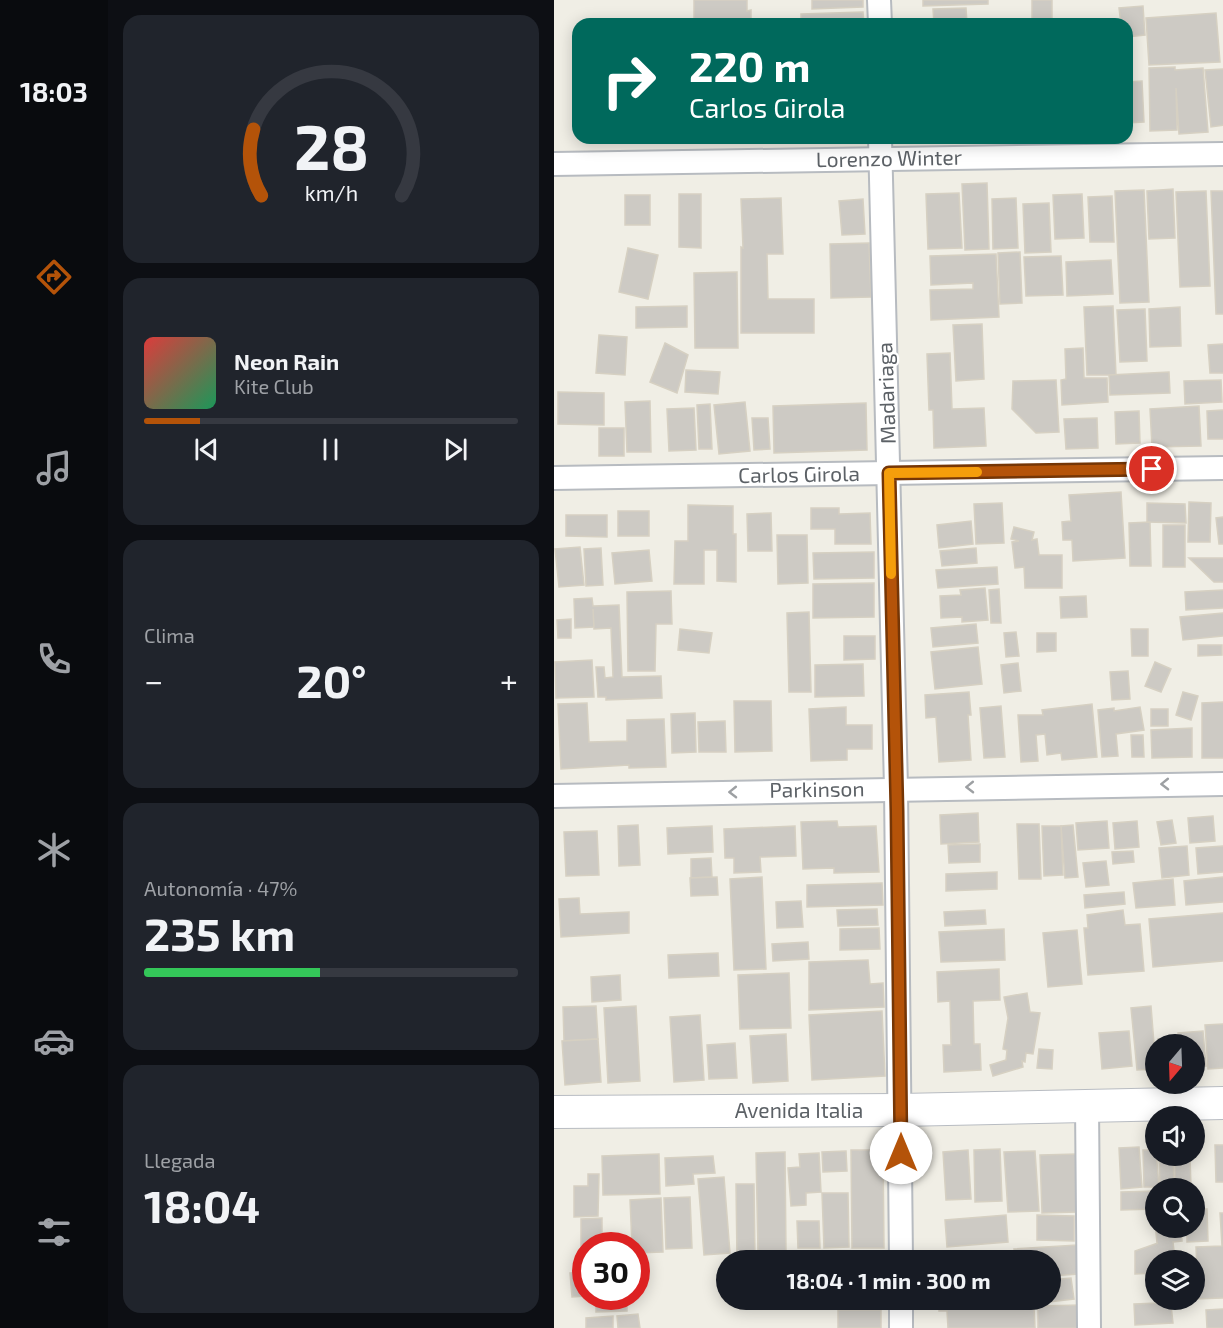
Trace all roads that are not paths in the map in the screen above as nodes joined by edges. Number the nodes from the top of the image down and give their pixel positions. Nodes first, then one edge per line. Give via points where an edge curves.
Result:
1 (880, 0) edge
2 (880, 18) edge
3 (880, 149) edge
4 (1223, 154) edge
5 (554, 164) edge
6 (1223, 468) edge
7 (889, 473) junction
8 (554, 478) edge
9 (1223, 784) edge
10 (896, 788) junction
11 (554, 796) edge
12 (1223, 1103) edge
13 (1087, 1106) junction
14 (901, 1110) junction
15 (554, 1112) edge
16 (901, 1250) edge
17 (901, 1310) edge
18 (901, 1328) edge
19 (1089, 1328) edge

1 - 2 street
3 - 4 street, Lorenzo Winter
3 - 5 street, Lorenzo Winter
3 - 7 street, Madariaga
6 - 7 street, Carlos Girola
7 - 8 street, Carlos Girola
7 - 10 street, Madariaga
9 -> 10 street, Parkinson
10 -> 11 street, Parkinson
10 - 14 street, Madariaga
12 - 13 main road, Avenida Italia
13 - 14 main road, Avenida Italia
13 - 19 street
14 - 15 main road, Avenida Italia
14 - 16 street, Madariaga
17 - 18 street

